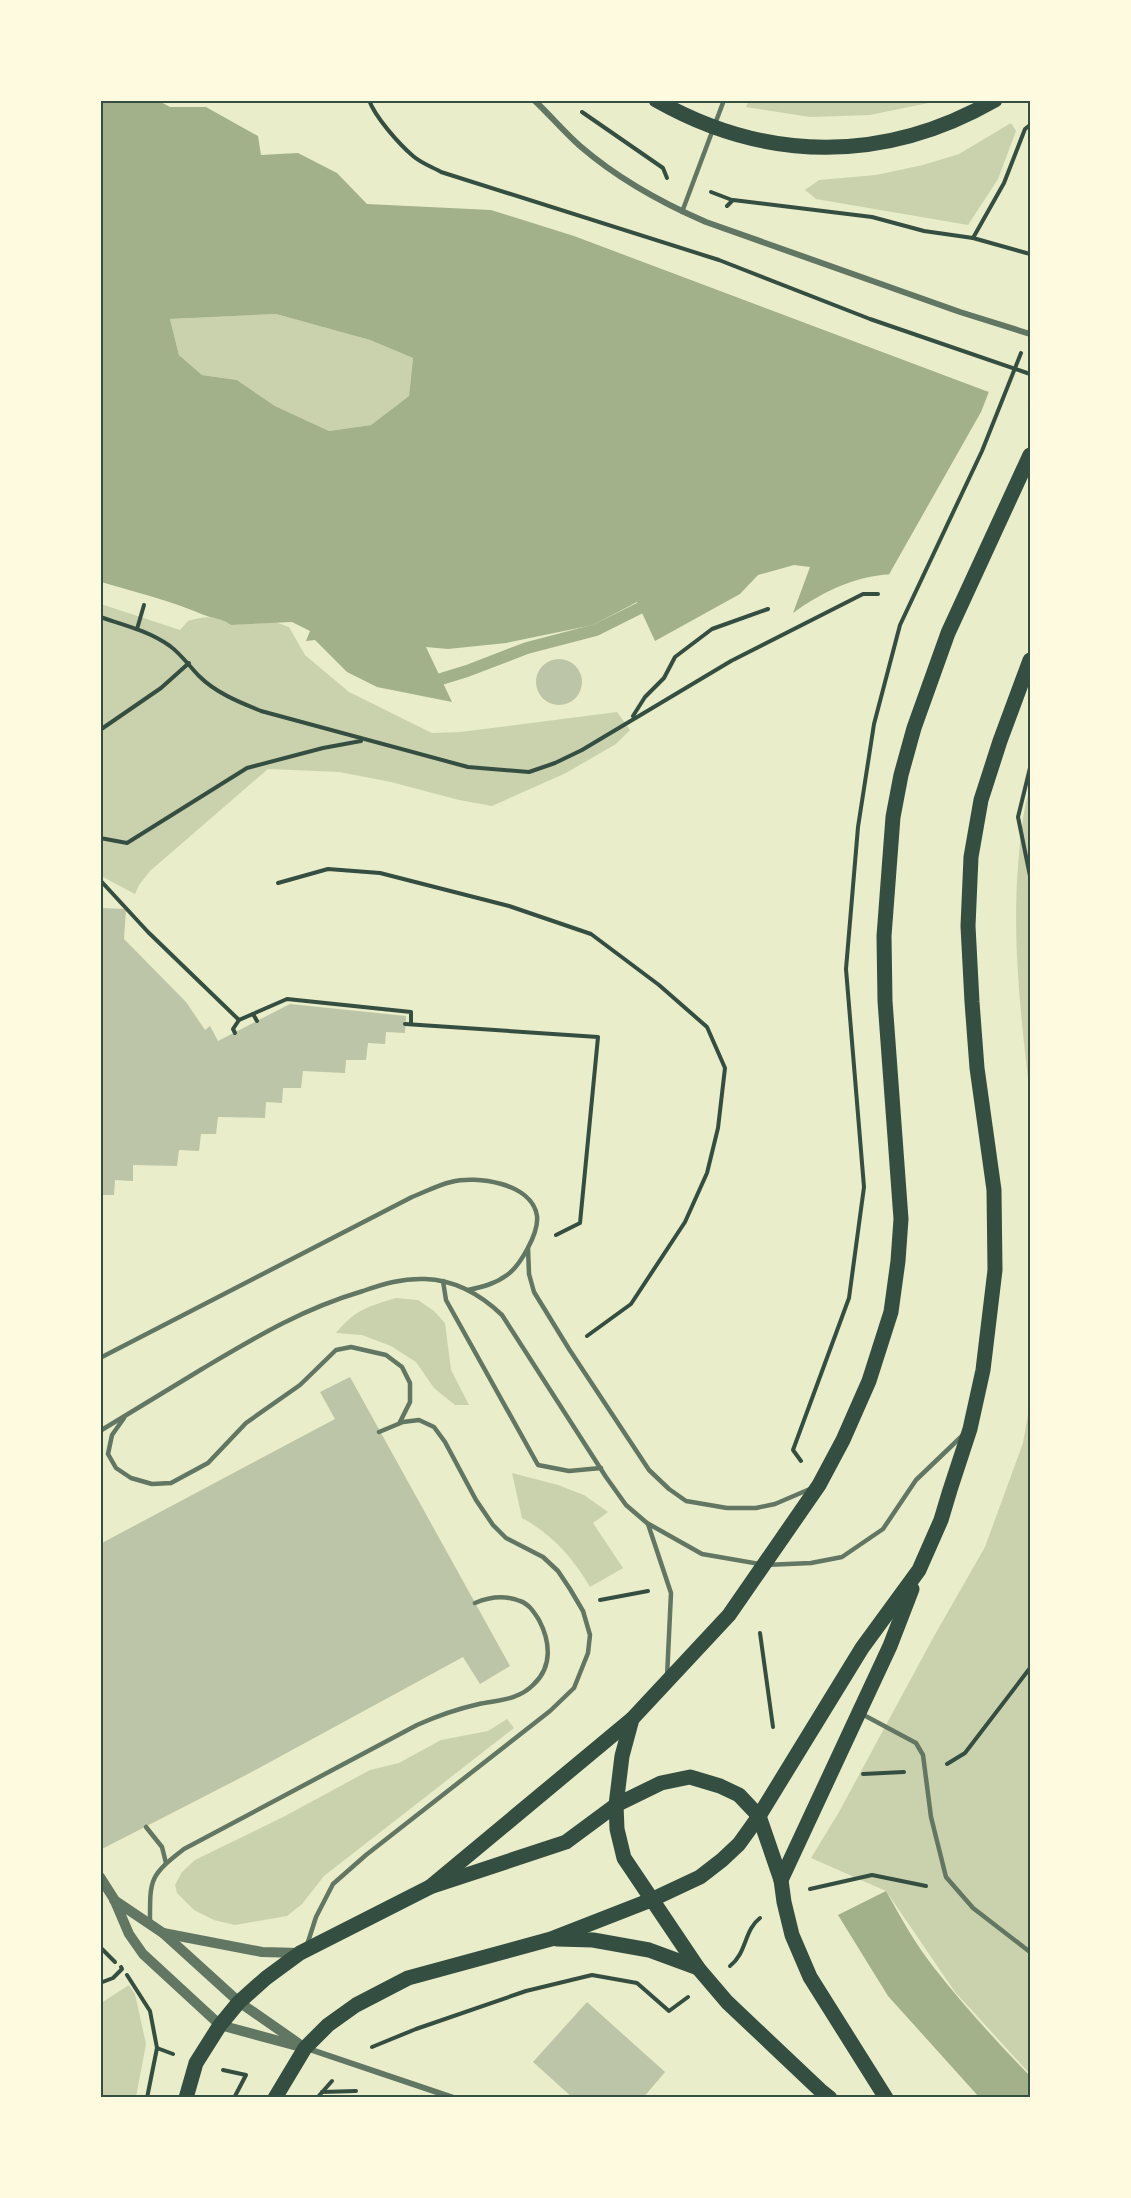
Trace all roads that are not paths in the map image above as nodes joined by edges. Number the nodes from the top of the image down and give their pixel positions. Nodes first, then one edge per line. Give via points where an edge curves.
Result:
1 (534, 100) edge
2 (656, 100) edge
3 (724, 100) edge
4 (996, 100) edge
5 (682, 212) junction
6 (1030, 334) edge
7 (1030, 455) edge
8 (1030, 660) edge
9 (528, 1248) junction
10 (443, 1281) junction
11 (468, 1290) junction
12 (100, 1358) edge
13 (126, 1415) junction
14 (400, 1422) junction
15 (970, 1429) junction
16 (100, 1431) edge
17 (379, 1432) dead end
18 (601, 1468) junction
19 (819, 1485) junction
20 (647, 1523) junction
21 (765, 1565) junction
22 (919, 1570) junction
23 (475, 1603) dead end
24 (667, 1682) junction
25 (860, 1712) junction
26 (632, 1719) junction
27 (616, 1805) junction
28 (759, 1816) junction
29 (146, 1827) dead end
30 (166, 1863) junction
31 (100, 1877) edge
32 (781, 1880) junction
33 (430, 1887) junction
34 (114, 1899) junction
35 (651, 1900) junction
36 (150, 1923) junction
37 (163, 1933) junction
38 (551, 1939) junction
39 (303, 1952) junction
40 (1030, 1952) edge
41 (698, 1968) junction
42 (239, 2002) junction
43 (220, 2025) junction
44 (305, 2048) junction
45 (186, 2097) edge
46 (275, 2097) edge
47 (454, 2097) edge
48 (831, 2097) edge
49 (886, 2097) edge

1 - 5 street via 614,173
2 - 4 main road via 706,126 744,138 840,148 930,131
3 - 5 lane
5 - 6 street
7 - 19 main road via 948,633 901,775 893,817 884,936 901,1219 898,1261 891,1312 869,1381
8 - 15 main road via 981,800 971,857 968,926 972,1002 994,1190 995,1270 983,1370
9 - 11 lane via 508,1274
9 - 12 lane via 537,1216 529,1200 492,1180 452,1182 412,1197
9 - 19 lane via 534,1292 649,1470 669,1489 686,1501 746,1508 775,1504
10 - 11 lane
10 - 13 lane via 394,1281 334,1299 275,1325
10 - 18 lane via 446,1300 538,1465 569,1471
11 - 18 lane via 502,1315
13 - 14 lane via 111,1436 108,1454 116,1468 131,1478 152,1484 171,1483 208,1463 246,1423 300,1385 336,1350 351,1347 386,1355 402,1367 410,1383 410,1402
13 - 16 lane
14 - 17 lane
14 - 39 lane via 419,1420 434,1427 493,1525 506,1538 543,1557 558,1571 583,1611 590,1635 588,1653 574,1688 550,1711 333,1884
15 - 21 lane via 916,1480 883,1529 842,1557
15 - 22 main road via 941,1520
18 - 20 lane via 626,1505
19 - 21 main road
20 - 21 lane via 702,1554
20 - 24 lane via 671,1593
21 - 24 main road via 729,1615
22 - 25 main road
22 - 28 main road via 862,1648
23 - 30 lane via 505,1597 531,1608 549,1649 545,1668 535,1684 508,1700 455,1710 417,1725 184,1849
24 - 26 main road
25 - 32 main road
25 - 40 lane via 916,1743 923,1755 931,1817 946,1877 973,1908
26 - 27 main road via 622,1756
26 - 33 main road
27 - 28 main road via 661,1783 690,1777 739,1795
27 - 33 main road via 566,1842
27 - 35 main road via 624,1858
28 - 32 main road
28 - 35 main road via 722,1860 699,1877
29 - 30 lane via 162,1847
30 - 36 lane via 153,1878
31 - 34 street
32 - 49 main road via 792,1935 810,1977
33 - 39 main road
34 - 36 street
34 - 43 street via 129,1934 143,1954
35 - 38 main road
35 - 41 main road
36 - 37 street
37 - 39 street via 262,1952
37 - 42 street
38 - 41 main road via 592,1940 649,1950
38 - 44 main road via 408,1978 356,2005
39 - 42 main road
41 - 48 main road via 726,2002
42 - 43 main road
42 - 44 street
43 - 44 street
43 - 45 main road via 196,2063
44 - 46 main road
44 - 47 street

